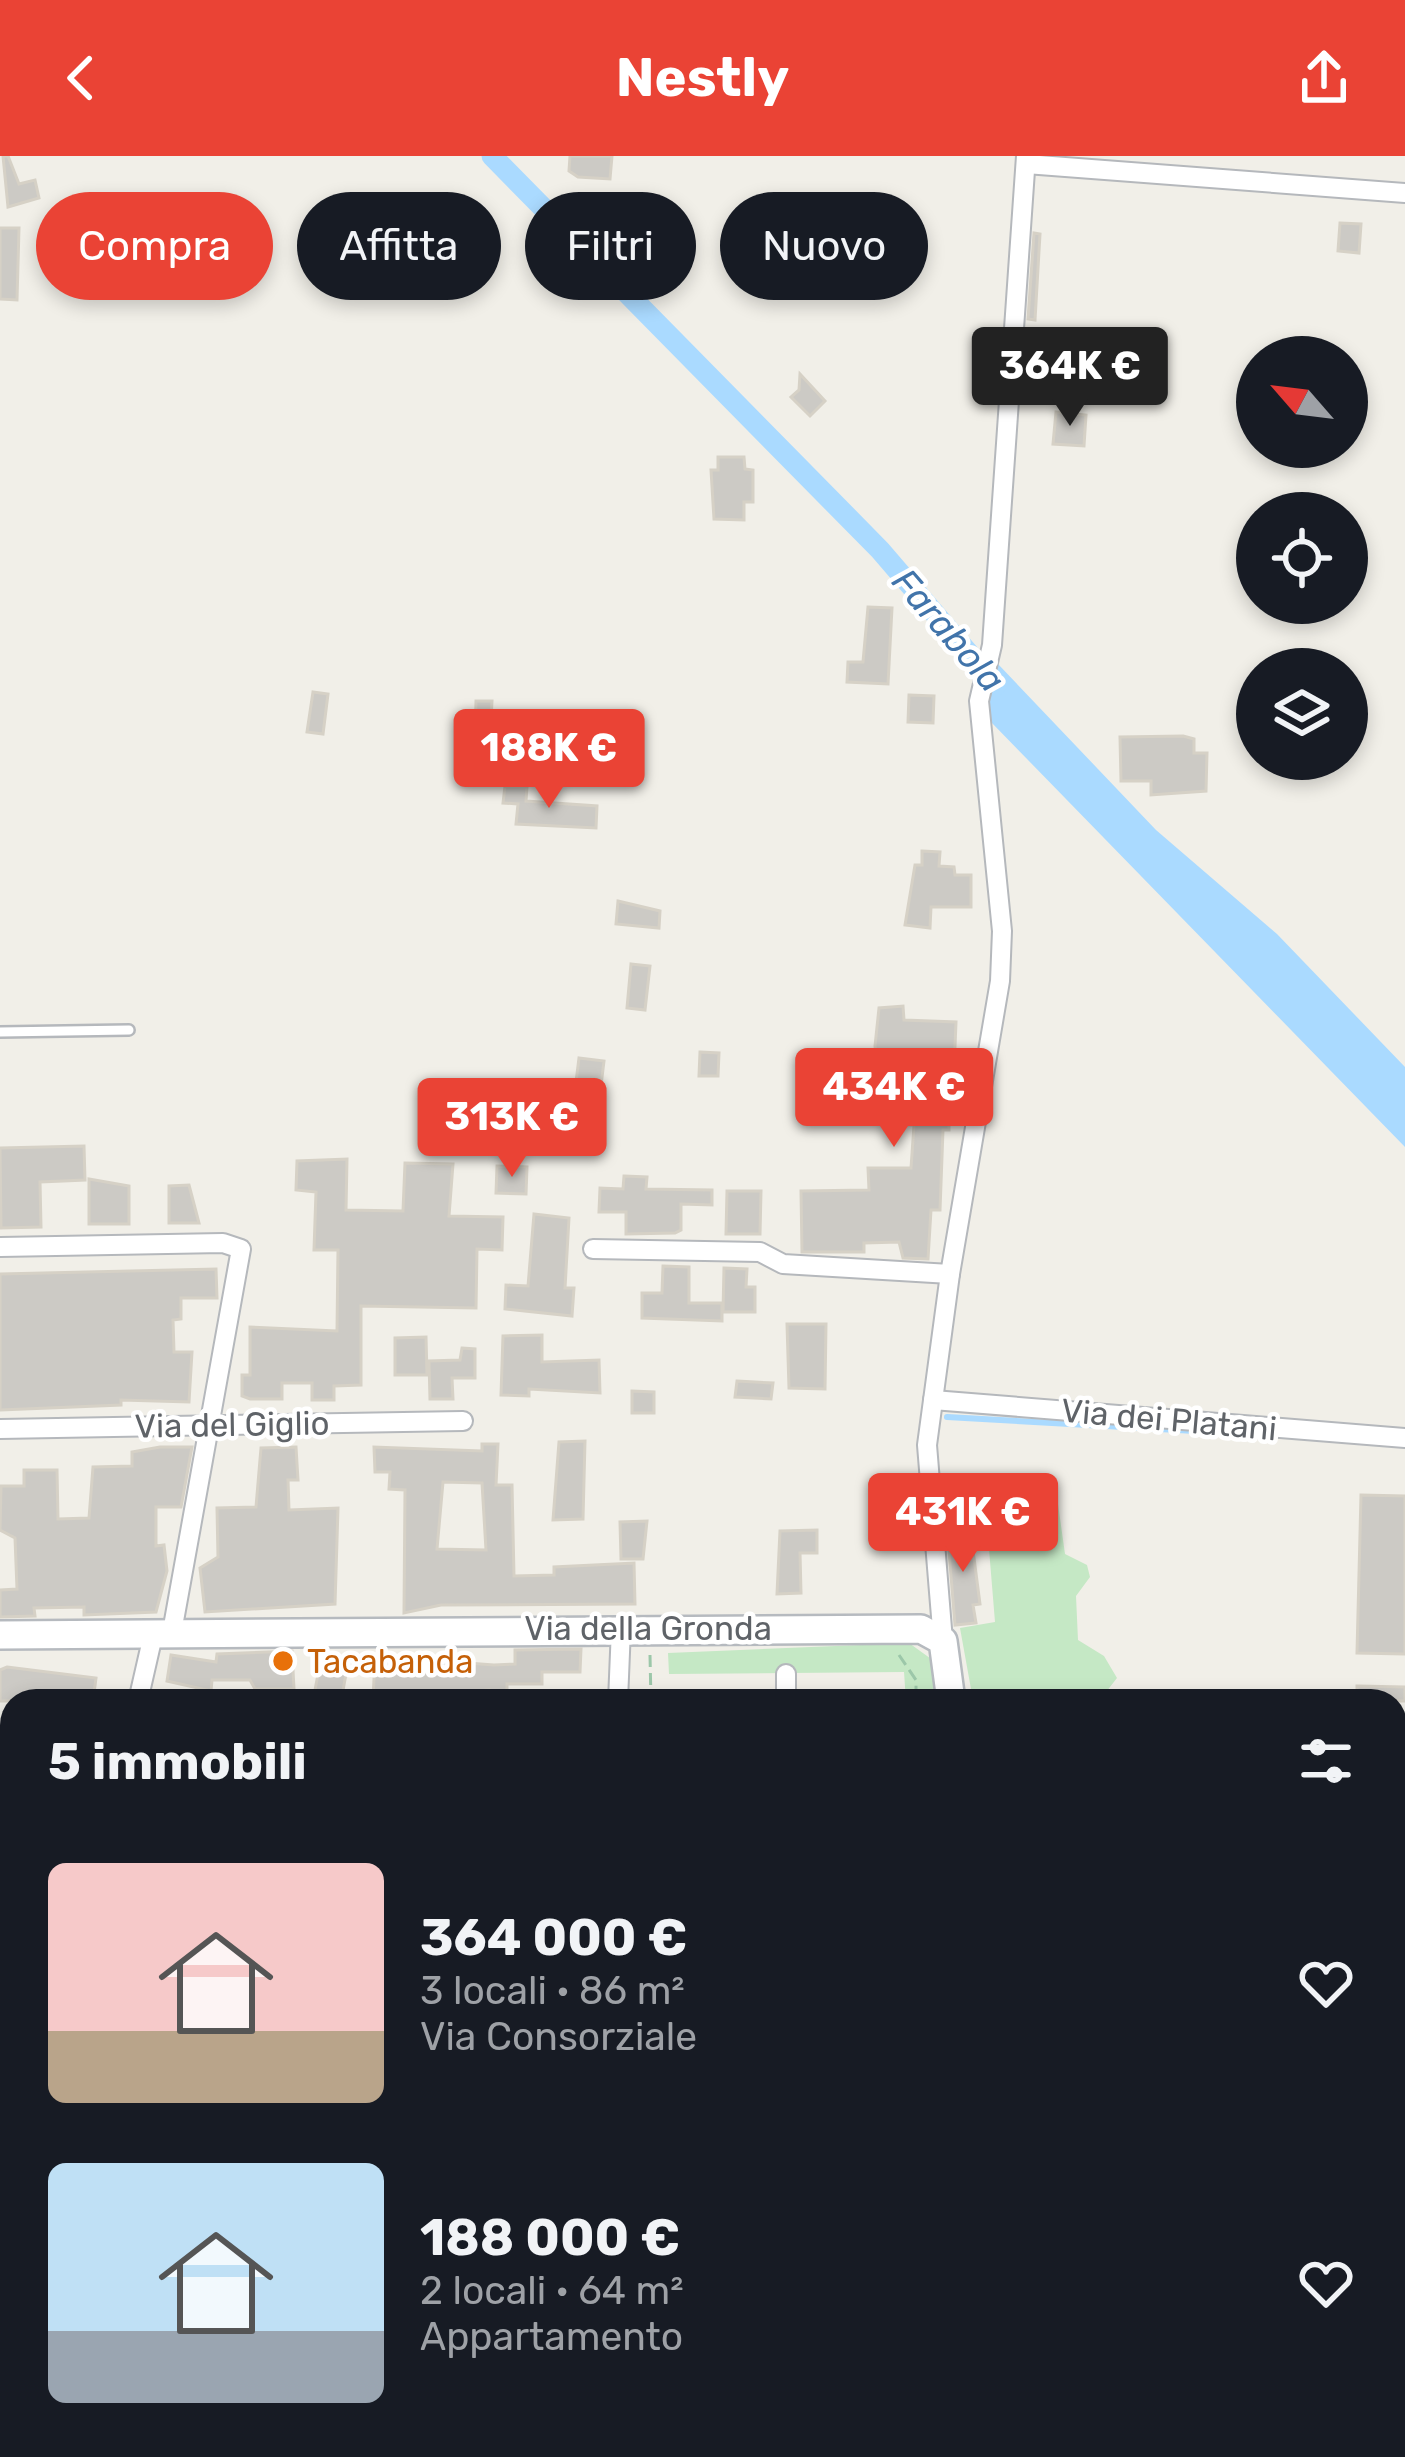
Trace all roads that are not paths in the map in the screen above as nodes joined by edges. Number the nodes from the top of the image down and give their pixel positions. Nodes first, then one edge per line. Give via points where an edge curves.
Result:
1 (1026, 160) edge
2 (1405, 193) edge
3 (129, 1030) dead end
4 (0, 1032) edge
5 (0, 1247) edge
6 (593, 1249) dead end
7 (950, 1274) junction
8 (933, 1400) junction
9 (464, 1421) dead end
10 (208, 1424) junction
11 (0, 1429) edge
12 (1405, 1438) edge
13 (621, 1628) junction
14 (163, 1632) junction
15 (0, 1635) edge
16 (943, 1641) junction
17 (786, 1674) dead end
18 (142, 1689) edge
19 (618, 1689) edge
20 (786, 1689) edge
21 (949, 1689) edge

1 - 2 street
1 - 7 street via 990,655 980,687 1000,981
3 - 4 lane
5 - 10 street via 241,1249
6 - 7 street via 760,1252 783,1264
7 - 8 street
8 - 12 street, Via dei Platani
8 - 16 street via 927,1455
9 - 10 street, Via del Giglio
10 - 11 street, Via del Giglio
10 - 14 street
13 - 14 street, Via della Gronda
13 - 16 street, Via della Gronda via 921,1629
13 - 19 street
14 - 15 street, Via della Gronda
14 - 18 street
16 - 21 street
17 - 20 street

